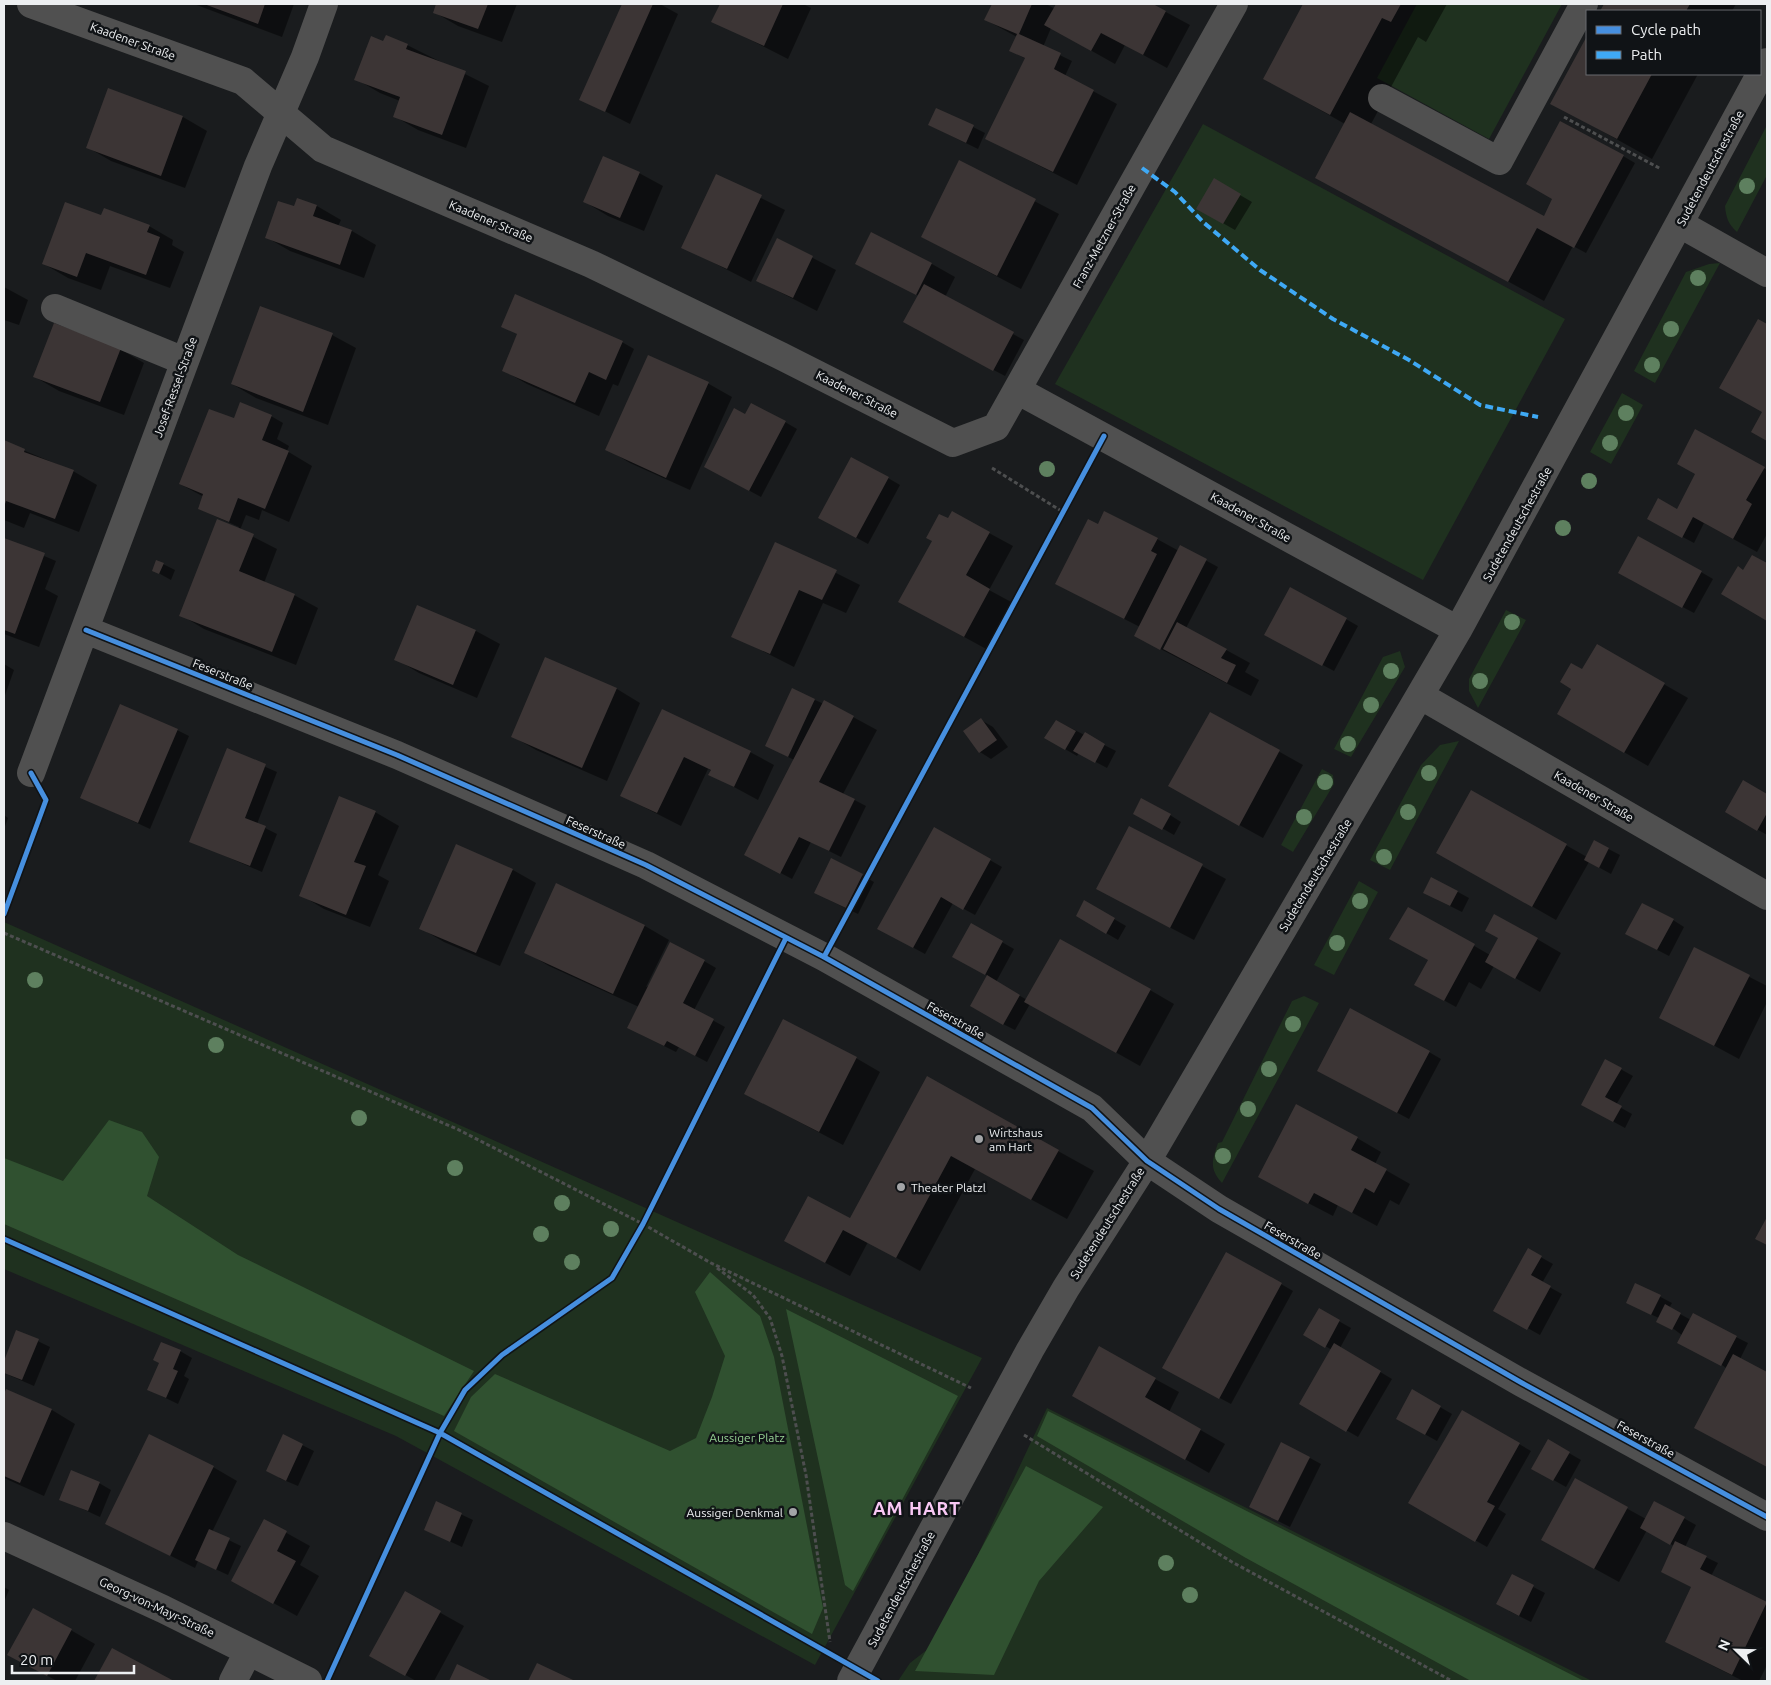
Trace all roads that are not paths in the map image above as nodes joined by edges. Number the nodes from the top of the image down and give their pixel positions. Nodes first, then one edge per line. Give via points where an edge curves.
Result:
1 (31, 4) edge
2 (324, 4) edge
3 (1234, 4) edge
4 (1584, 4) edge
5 (1767, 62) edge
6 (1761, 73) edge
7 (1760, 75) edge
8 (1382, 98) dead end
9 (279, 114) junction
10 (1680, 224) junction
11 (1767, 273) edge
12 (55, 308) dead end
13 (184, 361) junction
14 (1017, 390) junction
15 (953, 444) joint
16 (86, 630) junction
17 (1458, 630) junction
18 (1421, 696) junction
19 (31, 773) dead end
20 (1767, 896) edge
21 (1147, 1161) junction
22 (1767, 1517) edge
23 (4, 1536) edge
24 (248, 1652) junction
25 (233, 1681) edge
26 (308, 1681) edge
27 (851, 1681) edge

1 - 9 street, Kaadener Straße via 243,81
2 - 9 street, Josef-Ressel-Straße
3 - 14 street, Franz-Metzner-Straße
4 - 8 street via 1499,161
5 - 6 street, Sudetendeutschestraße
7 - 10 street, Sudetendeutschestraße
9 - 13 street, Josef-Ressel-Straße
9 - 15 street, Kaadener Straße via 322,149 592,264
10 - 11 street
10 - 17 street, Sudetendeutschestraße
12 - 13 street
13 - 16 street, Josef-Ressel-Straße
14 - 15 street, Franz-Metzner-Straße via 996,427
14 - 17 street, Kaadener Straße
16 - 19 street, Josef-Ressel-Straße
16 - 21 street, Feserstraße via 397,755 646,865 824,957 1092,1108
17 - 18 street, Sudetendeutschestraße
18 - 20 street, Kaadener Straße
18 - 21 street, Sudetendeutschestraße
21 - 22 street, Feserstraße via 1219,1209 1522,1384
21 - 27 street, Sudetendeutschestraße via 1066,1288
23 - 24 street, Georg-von-Mayr-Straße
24 - 25 street
24 - 26 street, Georg-von-Mayr-Straße

